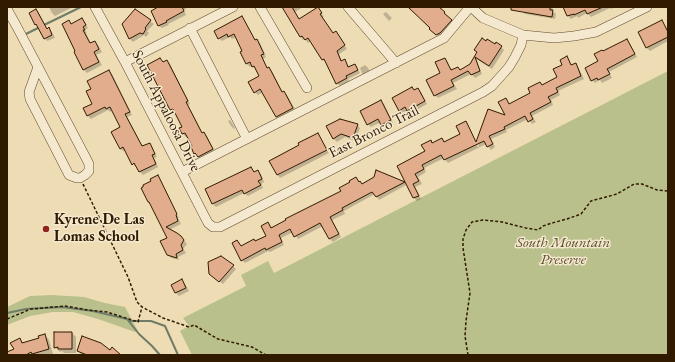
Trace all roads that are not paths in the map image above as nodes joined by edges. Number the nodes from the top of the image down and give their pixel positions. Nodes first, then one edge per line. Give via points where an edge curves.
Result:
1 (95, 7) edge
2 (233, 7) edge
3 (260, 7) edge
4 (348, 7) edge
5 (470, 7) edge
6 (647, 7) edge
7 (7, 9) edge
8 (190, 28) junction
9 (523, 36) junction
10 (125, 62) junction
11 (396, 63) junction
12 (38, 66) junction
13 (307, 88) dead end
14 (247, 139) junction
15 (182, 172) junction
16 (213, 227) joint

1 - 10 street, South Appaloosa Drive
2 - 8 street
3 - 13 street
4 - 11 street
5 - 9 street via 483,18
5 - 11 street via 444,38
6 - 9 street via 596,32 554,38
7 - 12 street
8 - 10 street
8 - 14 street
9 - 16 street, East Bronco Trail via 510,67 483,92 220,227
10 - 15 street, South Appaloosa Drive
11 - 14 street
12 - 12 street via 29,92 30,99 69,175 80,178 89,171 89,164
14 - 15 street
15 - 16 street, South Appaloosa Drive via 208,223

